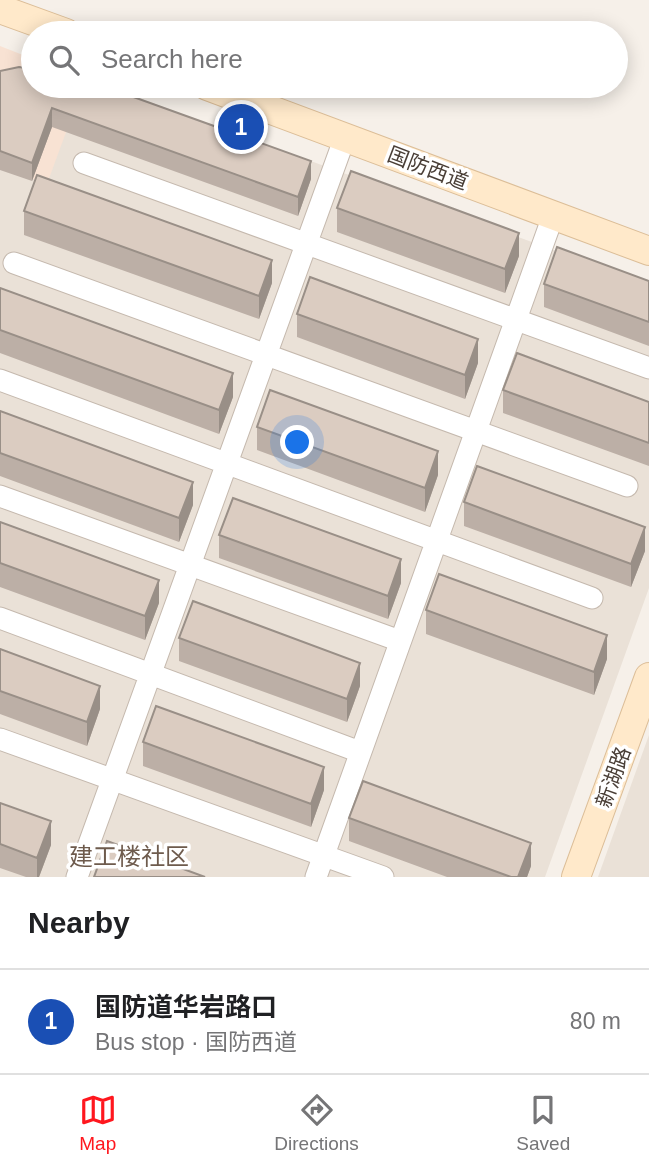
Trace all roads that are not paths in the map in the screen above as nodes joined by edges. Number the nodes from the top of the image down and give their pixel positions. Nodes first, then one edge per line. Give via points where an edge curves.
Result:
1 (0, 9) edge
2 (33, 21) edge
3 (239, 98) edge
4 (345, 137) junction
5 (84, 163) dead end
6 (553, 216) junction
7 (305, 243) junction
8 (649, 251) edge
9 (14, 263) dead end
10 (516, 320) junction
11 (266, 356) junction
12 (649, 368) edge
13 (0, 380) edge
14 (475, 432) junction
15 (227, 463) junction
16 (627, 486) dead end
17 (0, 496) edge
18 (436, 541) junction
19 (190, 565) junction
20 (592, 598) dead end
21 (0, 618) edge
22 (400, 642) junction
23 (150, 674) junction
24 (649, 677) edge
25 (0, 739) edge
26 (360, 752) junction
27 (113, 779) junction
28 (324, 856) junction
29 (77, 877) edge
30 (316, 877) edge
31 (383, 877) edge
32 (576, 877) edge

1 - 2 street
3 - 4 street, 国防西道
4 - 6 street, 国防西道
4 - 7 street
5 - 7 street
6 - 8 street, 国防西道
6 - 10 street
7 - 10 street
7 - 11 street
9 - 11 street
10 - 12 street
10 - 14 street
11 - 14 street
11 - 15 street
13 - 15 street
14 - 16 street
14 - 18 street
15 - 18 street
15 - 19 street
17 - 19 street
18 - 20 street
18 - 22 street
19 - 22 street
19 - 23 street
21 - 23 street
22 - 26 street
23 - 26 street
23 - 27 street
24 - 32 street, 新湖路
25 - 27 street
26 - 28 street
27 - 28 street
27 - 29 street
28 - 30 street
28 - 31 street

